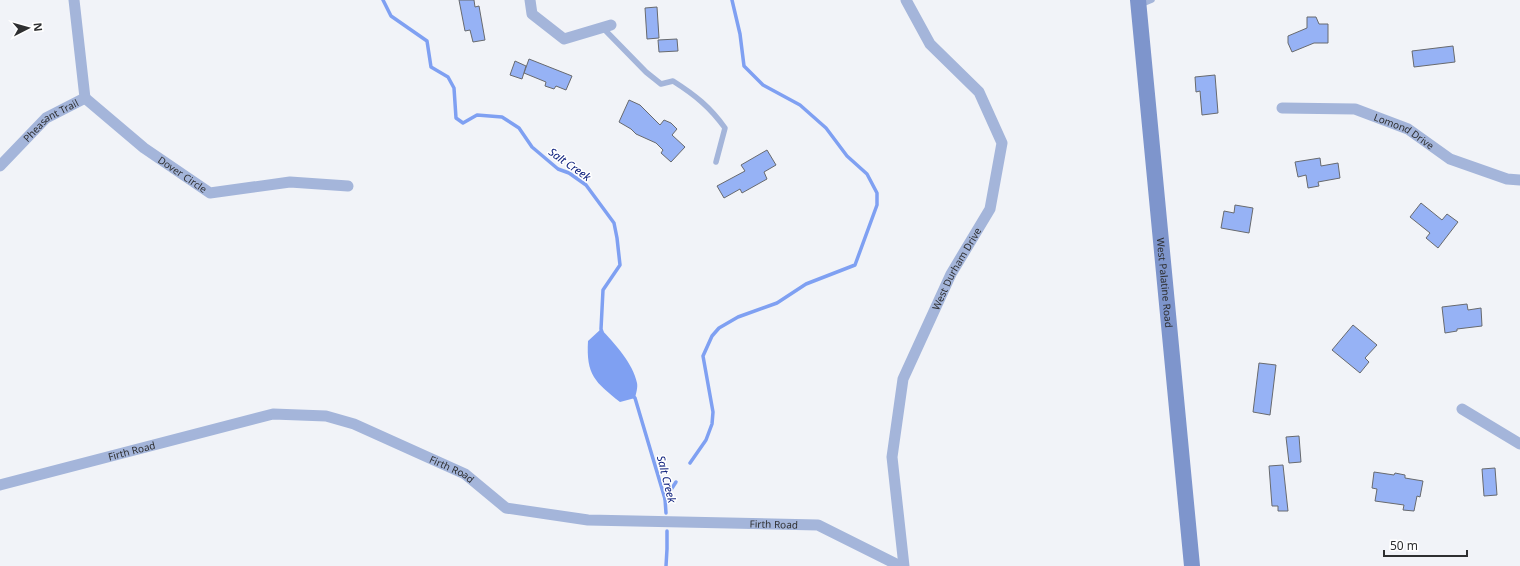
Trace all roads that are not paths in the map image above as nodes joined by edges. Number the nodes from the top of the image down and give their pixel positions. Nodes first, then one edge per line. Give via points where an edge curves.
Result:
1 (74, 0) edge
2 (530, 0) edge
3 (906, 0) edge
4 (1142, 2) edge
5 (607, 27) joint
6 (85, 98) junction
7 (1282, 108) dead end
8 (716, 162) dead end
9 (0, 166) edge
10 (1520, 180) edge
11 (348, 186) dead end
12 (1462, 409) dead end
13 (1520, 444) edge
14 (0, 485) edge
15 (900, 566) edge
16 (904, 566) edge
17 (1192, 566) edge

1 - 6 street, Pheasant Trail
2 - 5 street via 532,14 564,39
3 - 16 street, West Durham Drive via 930,44 979,92 1002,143 990,209 951,274 903,379 892,457
4 - 17 main road, West Palatine Road
5 - 8 lane via 635,61 661,84 674,81 715,113 725,128
6 - 9 street, Pheasant Trail via 46,118
6 - 11 street, Dover Circle via 144,148 210,192 290,182
7 - 10 street, Lomond Drive via 1355,108 1408,129 1450,159 1506,179
12 - 13 street
14 - 15 street, Firth Road via 273,414 326,416 354,424 465,474 506,508 588,520 818,525

